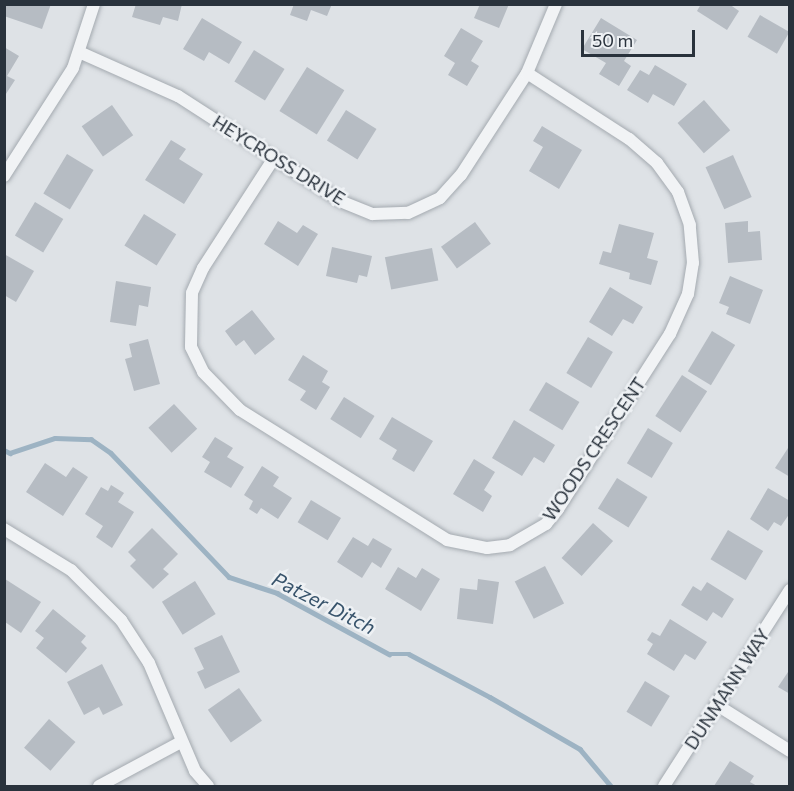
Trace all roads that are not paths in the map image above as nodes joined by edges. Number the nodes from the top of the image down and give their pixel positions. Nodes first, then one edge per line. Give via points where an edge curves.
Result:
1 (94, 4) edge
2 (556, 4) edge
3 (79, 52) junction
4 (527, 73) junction
5 (274, 158) junction
6 (4, 176) edge
7 (4, 529) edge
8 (789, 590) edge
9 (717, 705) junction
10 (181, 742) junction
11 (789, 751) edge
12 (99, 786) edge
13 (208, 786) edge
14 (664, 786) edge

1 - 3 street
2 - 4 street, HEYCROSS DRIVE
3 - 5 street, HEYCROSS DRIVE via 178,96
3 - 6 street
4 - 5 street, HEYCROSS DRIVE via 461,175 427,207 408,213 373,214 340,201
4 - 5 street, WOODS CRESCENT via 629,139 657,163 678,192 690,225 693,263 688,294 670,334 558,509 546,524 510,545 487,548 447,540 240,410 202,372 191,347 192,293 203,268
7 - 10 street via 71,570 121,620 149,663
8 - 9 street, DUNMANN WAY
9 - 11 street
9 - 14 street, DUNMANN WAY
10 - 12 street
10 - 13 street via 195,771

